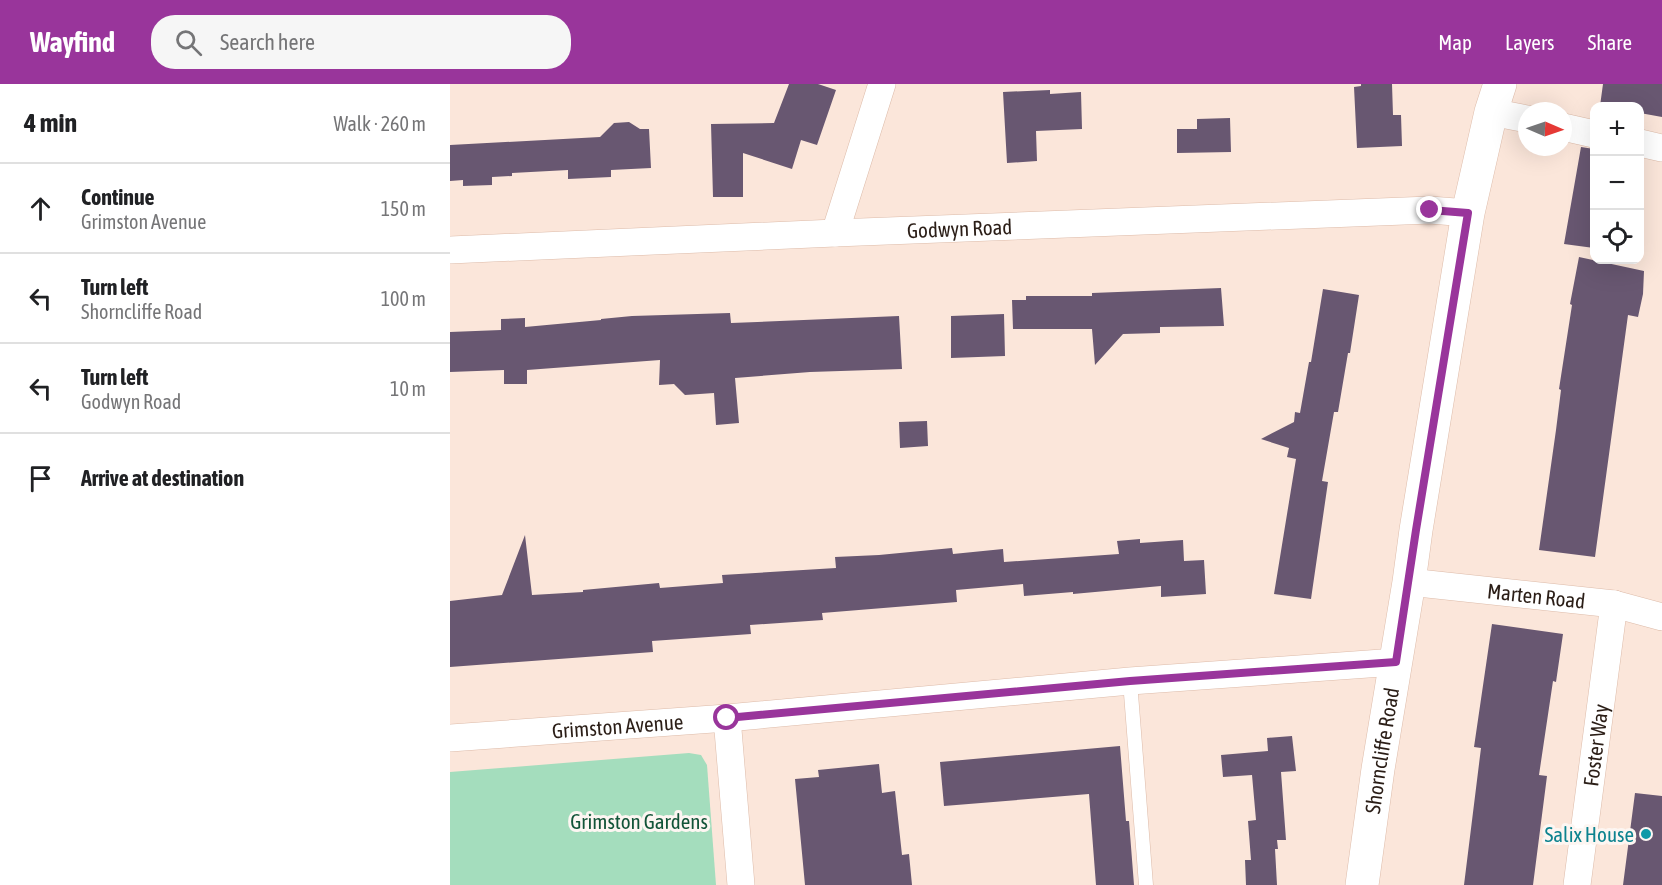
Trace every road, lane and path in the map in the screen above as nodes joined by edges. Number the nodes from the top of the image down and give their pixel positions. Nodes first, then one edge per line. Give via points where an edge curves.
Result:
1 (882, 84) edge
2 (1495, 98) edge
3 (1518, 113) edge
4 (1572, 129) edge
5 (1590, 133) edge
6 (1644, 144) edge
7 (1662, 148) edge
8 (1468, 213) junction
9 (835, 233) junction
10 (450, 250) edge
11 (1409, 582) junction
12 (1614, 604) junction
13 (1662, 617) edge
14 (1396, 662) junction
15 (1130, 681) junction
16 (727, 718) junction
17 (450, 738) edge
18 (741, 885) edge
19 (1146, 885) edge
20 (1362, 885) edge
21 (1577, 885) edge

1 - 9 street
2 - 3 street
2 - 8 main road, Shorncliffe Road
4 - 5 street
6 - 7 street
8 - 9 street, Godwyn Road via 1430,210
8 - 11 main road, Shorncliffe Road
9 - 10 street, Godwyn Road
11 - 12 street, Marten Road
11 - 14 main road, Shorncliffe Road
12 - 13 street, Marten Road
12 - 21 street, Foster Way
14 - 15 street, Grimston Avenue
14 - 20 main road, Shorncliffe Road
15 - 16 street, Grimston Avenue
15 - 19 lane
16 - 17 street, Grimston Avenue
16 - 18 street

